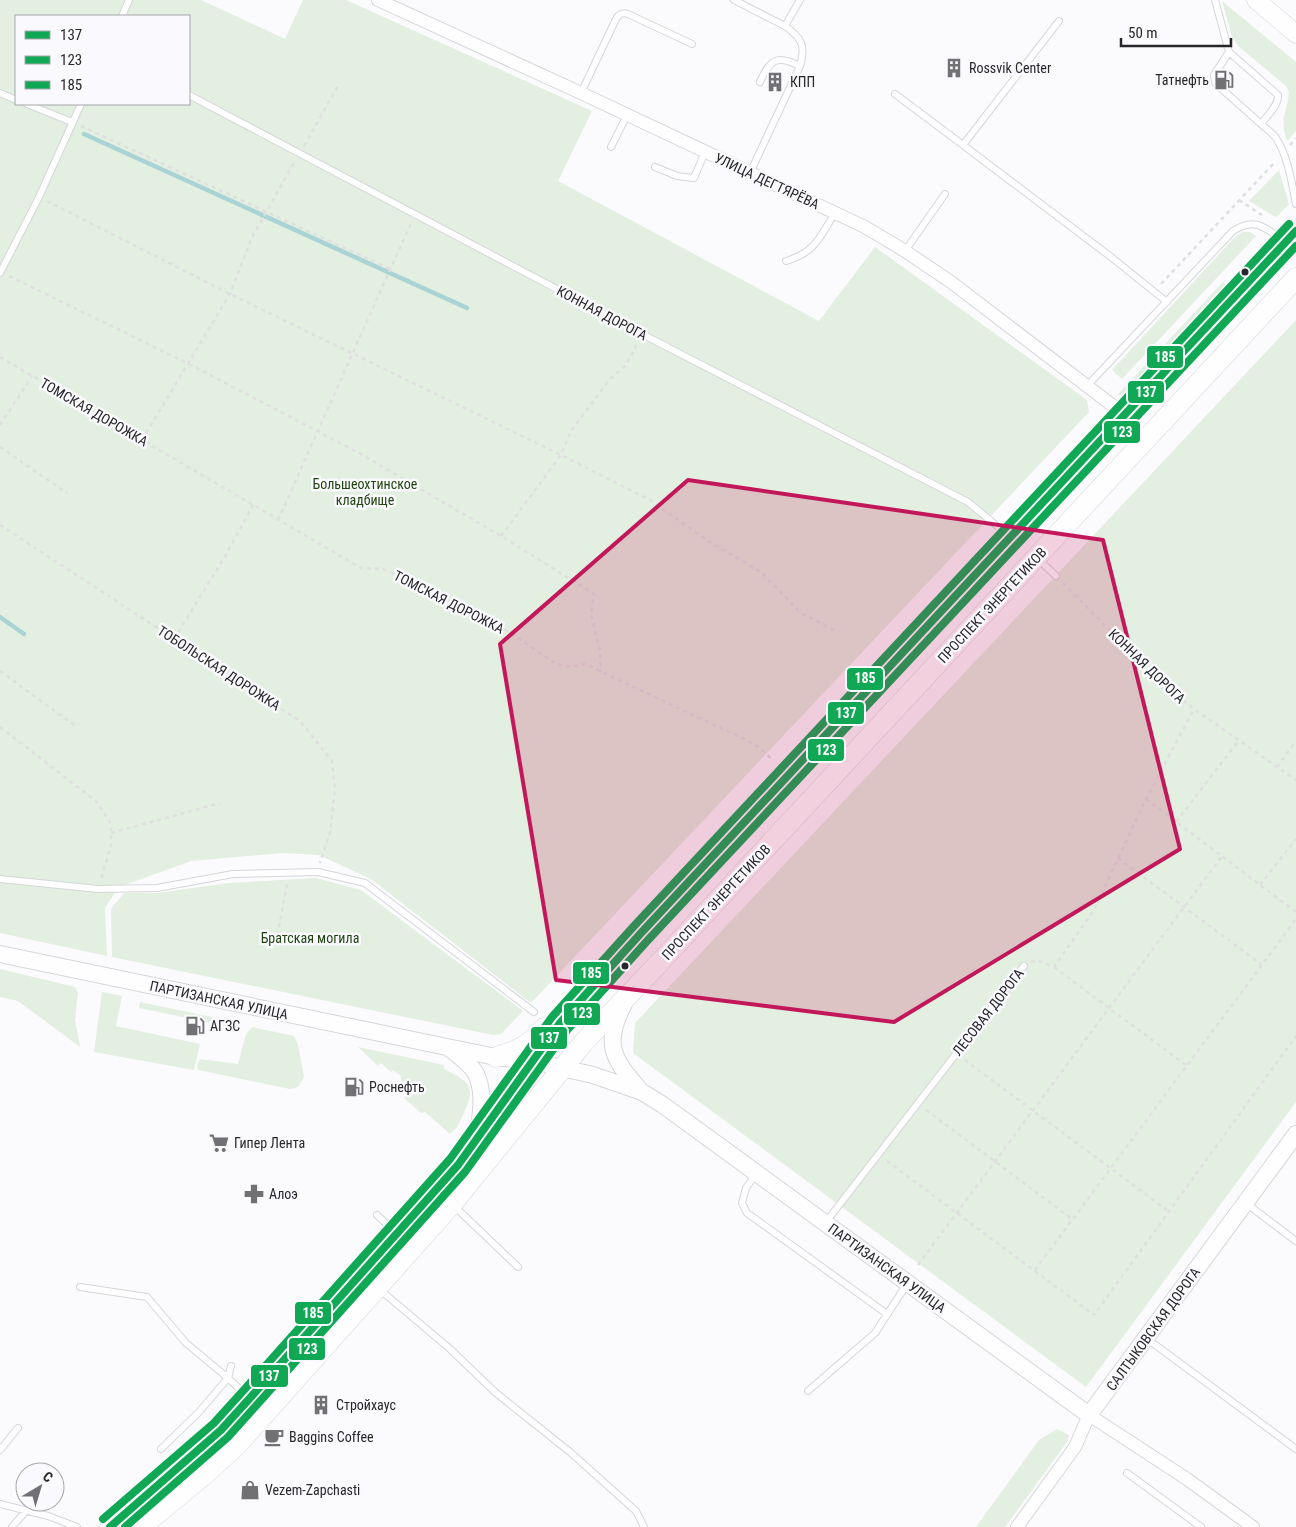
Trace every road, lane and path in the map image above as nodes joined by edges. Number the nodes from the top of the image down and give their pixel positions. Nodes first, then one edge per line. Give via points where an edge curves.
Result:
1 (129, 0) edge
2 (378, 0) edge
3 (734, 0) edge
4 (800, 0) edge
5 (1215, 0) edge
6 (1256, 0) edge
7 (122, 15) edge
8 (1059, 21) dead end
9 (785, 26) junction
10 (1296, 34) edge
11 (692, 44) dead end
12 (1229, 52) junction
13 (800, 66) junction
14 (760, 82) dead end
15 (338, 86) dead end
16 (0, 93) edge
17 (581, 93) junction
18 (895, 94) dead end
19 (190, 96) edge
20 (15, 100) edge
21 (30, 105) edge
22 (80, 105) edge
23 (627, 115) junction
24 (72, 122) junction
25 (1261, 124) junction
26 (1296, 138) edge
27 (963, 145) junction
28 (610, 147) dead end
29 (705, 152) junction
30 (299, 153) junction
31 (1283, 153) junction
32 (655, 167) dead end
33 (750, 173) junction
34 (1290, 174) junction
35 (1296, 179) edge
36 (946, 194) dead end
37 (39, 197) junction
38 (1239, 200) junction
39 (1296, 204) edge
40 (266, 212) junction
41 (835, 213) junction
42 (415, 214) junction
43 (1267, 218) dead end
44 (1291, 237) edge
45 (905, 251) junction
46 (786, 261) dead end
47 (390, 269) junction
48 (0, 272) edge
49 (1296, 278) edge
50 (1154, 291) junction
51 (230, 294) junction
52 (1167, 302) junction
53 (640, 333) junction
54 (352, 354) junction
55 (0, 357) edge
56 (188, 364) junction
57 (32, 376) junction
58 (1088, 386) junction
59 (1125, 415) junction
60 (0, 425) edge
61 (318, 432) junction
62 (142, 440) junction
63 (0, 447) edge
64 (561, 455) junction
65 (67, 493) dead end
66 (253, 505) junction
67 (278, 520) junction
68 (0, 525) edge
69 (501, 536) junction
70 (1010, 538) junction
71 (1037, 557) junction
72 (1056, 576) joint
73 (838, 632) dead end
74 (174, 639) junction
75 (0, 671) edge
76 (601, 672) junction
77 (1194, 709) junction
78 (74, 725) dead end
79 (0, 727) edge
80 (1239, 740) junction
81 (1296, 741) edge
82 (773, 760) dead end
83 (1277, 767) junction
84 (1296, 780) edge
85 (1146, 799) junction
86 (220, 803) dead end
87 (1176, 822) junction
88 (111, 832) junction
89 (1296, 839) edge
90 (1222, 856) junction
91 (1118, 858) junction
92 (290, 872) junction
93 (318, 872) junction
94 (0, 879) edge
95 (1260, 885) junction
96 (98, 889) junction
97 (1184, 907) junction
98 (1296, 912) edge
99 (1296, 919) edge
100 (276, 943) dead end
101 (0, 954) edge
102 (1262, 965) junction
103 (1024, 966) joint
104 (1054, 967) junction
105 (596, 983) junction
106 (628, 997) junction
107 (1109, 1008) junction
108 (534, 1012) dead end
109 (1296, 1036) edge
110 (447, 1047) junction
111 (956, 1053) junction
112 (496, 1057) junction
113 (531, 1062) junction
114 (1187, 1066) junction
115 (563, 1068) junction
116 (642, 1092) junction
117 (917, 1104) junction
118 (1033, 1111) junction
119 (1296, 1134) edge
120 (478, 1138) junction
121 (878, 1154) junction
122 (995, 1161) junction
123 (1110, 1168) junction
124 (757, 1173) junction
125 (1246, 1203) junction
126 (452, 1204) junction
127 (1168, 1211) junction
128 (957, 1212) junction
129 (377, 1215) dead end
130 (1073, 1219) junction
131 (826, 1223) junction
132 (398, 1234) junction
133 (1296, 1241) edge
134 (918, 1265) dead end
135 (518, 1267) dead end
136 (1035, 1270) junction
137 (908, 1283) junction
138 (80, 1287) dead end
139 (378, 1288) junction
140 (887, 1314) junction
141 (1146, 1338) junction
142 (231, 1366) dead end
143 (228, 1378) junction
144 (808, 1390) dead end
145 (250, 1398) junction
146 (1089, 1415) junction
147 (18, 1428) dead end
148 (161, 1449) dead end
149 (1296, 1449) edge
150 (0, 1450) edge
151 (1127, 1473) dead end
152 (0, 1504) edge
153 (15, 1507) edge
154 (24, 1512) edge
155 (33, 1512) edge
156 (12, 1527) edge
157 (77, 1527) edge
158 (110, 1527) edge
159 (141, 1527) edge
160 (644, 1527) edge
161 (1017, 1527) edge
162 (1201, 1527) edge
163 (1254, 1527) edge

1 - 7 lane
2 - 17 street, УЛИЦА ДЕГТЯРЁВА
3 - 9 lane
4 - 9 lane
5 - 12 lane
6 - 10 main road
8 - 27 lane
9 - 13 lane via 793,31 803,46
11 - 17 lane via 624,12 620,13
12 - 25 lane via 1214,75 1215,83
12 - 25 lane via 1278,95 1277,103
13 - 14 lane via 787,59 776,60 768,65
13 - 33 lane
15 - 30 path
16 - 20 lane
17 - 23 street, УЛИЦА ДЕГТЯРЁВА
18 - 27 lane
19 - 30 lane, КОННАЯ ДОРОГА
21 - 24 lane
22 - 24 lane
23 - 28 lane
23 - 29 street, УЛИЦА ДЕГТЯРЁВА
24 - 37 lane
24 - 40 path
25 - 31 lane via 1276,138
26 - 31 path
27 - 50 lane
29 - 32 lane via 694,178 676,176
29 - 33 street, УЛИЦА ДЕГТЯРЁВА
30 - 40 path
30 - 42 lane, КОННАЯ ДОРОГА
31 - 34 lane
31 - 38 path
33 - 41 street, УЛИЦА ДЕГТЯРЁВА
34 - 35 lane
34 - 39 lane
36 - 45 lane
37 - 48 lane
37 - 51 path
38 - 43 path
38 - 50 path
40 - 47 path
40 - 51 path via 252,237
41 - 45 street, УЛИЦА ДЕГТЯРЁВА
41 - 46 lane via 813,248
42 - 47 path
42 - 53 lane, КОННАЯ ДОРОГА
44 - 52 lane via 1249,223 1241,226
44 - 59 main road
45 - 58 street, УЛИЦА ДЕГТЯРЁВА
47 - 54 path
48 - 56 path
49 - 71 main road, ПРОСПЕКТ ЭНЕРГЕТИКОВ
50 - 52 lane
51 - 54 path
51 - 56 path
52 - 58 lane
53 - 64 path via 625,366 610,379 571,432
53 - 70 lane, КОННАЯ ДОРОГА via 968,502
54 - 61 path
54 - 64 path
55 - 57 path, ТОМСКАЯ ДОРОЖКА
56 - 61 path
56 - 62 path
57 - 60 path
57 - 62 path, ТОМСКАЯ ДОРОЖКА
58 - 59 street, УЛИЦА ДЕГТЯРЁВА
59 - 70 main road
61 - 67 path
61 - 69 path
62 - 66 path, ТОМСКАЯ ДОРОЖКА
63 - 65 path
64 - 69 path
64 - 73 path via 650,500 708,541 760,572 801,613
66 - 67 path, ТОМСКАЯ ДОРОЖКА
66 - 74 path
67 - 76 path, ТОМСКАЯ ДОРОЖКА via 361,568 384,569 506,630 554,663 570,667 585,664
68 - 74 path, ТОБОЛЬСКАЯ ДОРОЖКА
69 - 76 path via 594,594 591,614
70 - 105 main road
71 - 72 lane
71 - 106 main road, ПРОСПЕКТ ЭНЕРГЕТИКОВ
72 - 77 path, КОННАЯ ДОРОГА via 1162,683
74 - 93 path, ТОБОЛЬСКАЯ ДОРОЖКА via 300,721 332,761 335,790 330,832
75 - 78 path
76 - 82 path, ТОМСКАЯ ДОРОЖКА via 744,738
77 - 80 path, КОННАЯ ДОРОГА
77 - 85 path
79 - 88 path via 97,802 112,824
80 - 83 path, КОННАЯ ДОРОГА
80 - 87 path
81 - 83 path
83 - 84 path, КОННАЯ ДОРОГА
85 - 87 path
85 - 91 path
86 - 88 path
87 - 90 path
88 - 96 path via 111,845
89 - 95 path
90 - 95 path
90 - 97 path
91 - 97 path
91 - 104 path via 1094,910
92 - 93 lane
92 - 96 lane via 233,874 157,888
92 - 100 path
93 - 108 lane via 365,883
94 - 96 lane
95 - 98 path
97 - 102 path
97 - 107 path
99 - 102 path
101 - 110 street, ПАРТИЗАНСКАЯ УЛИЦА
102 - 114 path
103 - 104 path, ЛЕСОВАЯ ДОРОГА via 1037,960
103 - 111 lane, ЛЕСОВАЯ ДОРОГА
104 - 107 path
105 - 112 main road via 578,990 533,1041
105 - 113 main road
106 - 115 main road, ПРОСПЕКТ ЭНЕРГЕТИКОВ
106 - 116 street via 612,1032 612,1048 627,1076
107 - 114 path
107 - 118 path
109 - 127 path
110 - 112 street, ПАРТИЗАНСКАЯ УЛИЦА
110 - 120 street via 464,1060 479,1081 482,1097
111 - 117 lane, ЛЕСОВАЯ ДОРОГА
111 - 118 path
112 - 113 street, ПАРТИЗАНСКАЯ УЛИЦА
113 - 115 street, ПАРТИЗАНСКАЯ УЛИЦА
113 - 120 main road
114 - 123 path
115 - 116 street, ПАРТИЗАНСКАЯ УЛИЦА
115 - 126 main road, ПРОСПЕКТ ЭНЕРГЕТИКОВ
116 - 124 street, ПАРТИЗАНСКАЯ УЛИЦА
117 - 121 lane, ЛЕСОВАЯ ДОРОГА
117 - 122 path
118 - 122 path
118 - 123 path
119 - 125 street, САЛТЫКОВСКАЯ ДОРОГА
120 - 132 main road
121 - 128 path
121 - 131 lane, ЛЕСОВАЯ ДОРОГА
122 - 128 path
122 - 130 path
123 - 127 path
123 - 130 path
124 - 131 street, ПАРТИЗАНСКАЯ УЛИЦА
124 - 140 lane via 746,1188 742,1203 746,1213
125 - 133 lane
125 - 141 street, САЛТЫКОВСКАЯ ДОРОГА
126 - 135 lane
126 - 139 main road, ПРОСПЕКТ ЭНЕРГЕТИКОВ
127 - 136 path via 1094,1314
128 - 134 path
128 - 136 path
129 - 132 lane
130 - 136 path
131 - 137 street, ПАРТИЗАНСКАЯ УЛИЦА
132 - 145 main road
137 - 140 lane
137 - 146 street, ПАРТИЗАНСКАЯ УЛИЦА
138 - 143 lane via 148,1297 186,1343
139 - 159 main road, ПРОСПЕКТ ЭНЕРГЕТИКОВ via 237,1444 204,1476
139 - 160 lane via 636,1511
140 - 144 lane via 875,1333
141 - 146 street, САЛТЫКОВСКАЯ ДОРОГА
141 - 149 lane
142 - 143 lane
143 - 145 lane
143 - 148 lane
145 - 158 main road via 221,1430
146 - 161 street, САЛТЫКОВСКАЯ ДОРОГА via 1075,1447
146 - 163 street, ПАРТИЗАНСКАЯ УЛИЦА
147 - 150 lane
151 - 162 lane
152 - 153 lane
154 - 156 lane
155 - 157 lane

